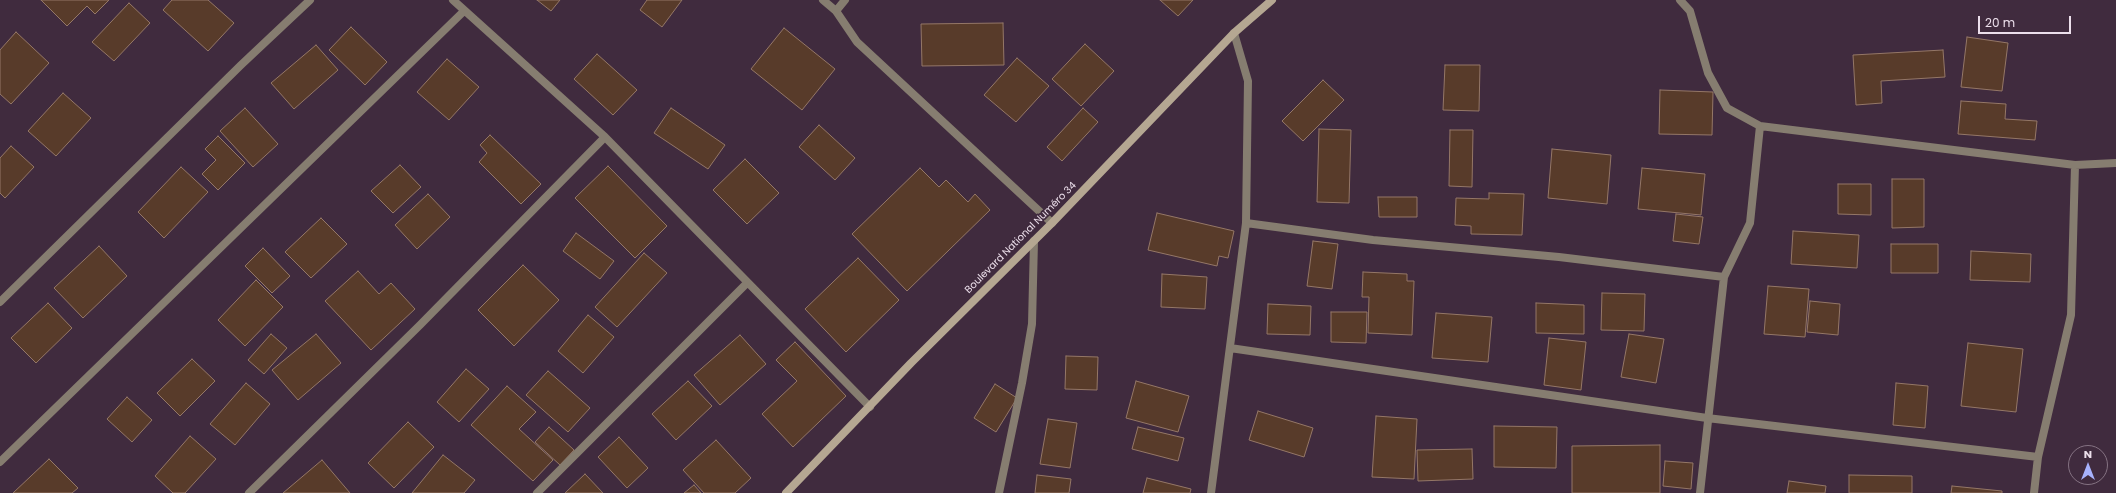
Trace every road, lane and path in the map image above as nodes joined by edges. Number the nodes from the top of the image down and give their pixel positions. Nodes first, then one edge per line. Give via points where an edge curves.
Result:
1 (310, 0) edge
2 (453, 0) edge
3 (823, 0) edge
4 (845, 0) edge
5 (1272, 0) edge
6 (1680, 0) edge
7 (464, 11) junction
8 (836, 11) junction
9 (1234, 33) junction
10 (1760, 126) junction
11 (605, 137) junction
12 (2116, 164) edge
13 (2075, 165) junction
14 (1052, 223) junction
15 (1246, 223) junction
16 (1034, 240) junction
17 (1724, 277) junction
18 (748, 284) junction
19 (0, 302) edge
20 (1230, 348) junction
21 (870, 407) junction
22 (1707, 418) junction
23 (2038, 457) junction
24 (0, 462) edge
25 (249, 493) edge
26 (536, 493) edge
27 (786, 493) edge
28 (999, 493) edge
29 (1211, 493) edge
30 (1700, 493) edge
31 (2034, 493) edge

1 - 19 street
2 - 7 street
3 - 8 street
4 - 8 street
5 - 9 main road, Boulevard National Numéro 34
6 - 10 street via 1690,11 1708,73 1727,108
7 - 11 street
7 - 24 street
8 - 14 street via 857,42
9 - 14 main road, Boulevard National Numéro 34
9 - 15 street via 1248,81
10 - 13 street
10 - 17 street via 1750,223
11 - 18 street
11 - 25 street via 420,325
12 - 13 street
13 - 23 street via 2071,315
14 - 16 main road, Boulevard National Numéro 34
15 - 17 street via 1373,240 1559,257
15 - 20 street
16 - 21 main road, Boulevard National Numéro 34
16 - 28 street via 1032,324
17 - 22 street
18 - 21 street
18 - 26 street
20 - 22 street
20 - 29 street
21 - 27 main road, Boulevard National Numéro 34
22 - 23 street
22 - 30 street
23 - 31 street

